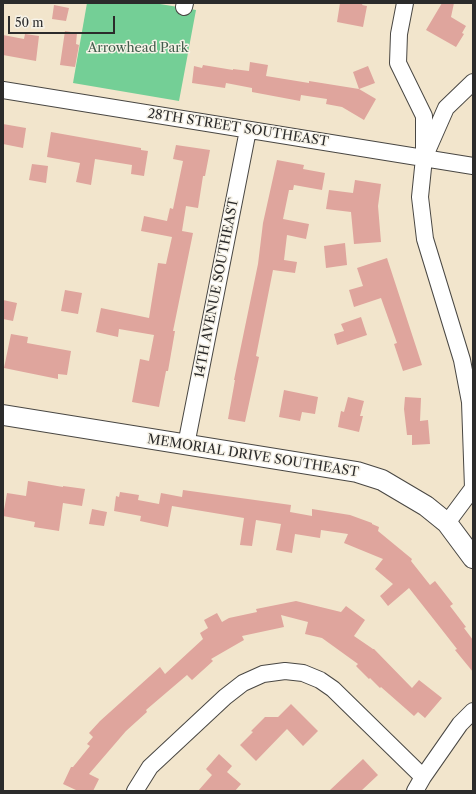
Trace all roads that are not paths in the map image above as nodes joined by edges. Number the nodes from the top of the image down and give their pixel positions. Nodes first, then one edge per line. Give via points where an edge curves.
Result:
1 (405, 3) edge
2 (473, 82) edge
3 (3, 90) edge
4 (248, 130) junction
5 (424, 158) junction
6 (473, 166) edge
7 (3, 415) edge
8 (186, 445) junction
9 (447, 523) junction
10 (473, 558) edge
11 (473, 711) edge
12 (423, 777) junction
13 (135, 791) edge
14 (415, 791) edge

1 - 5 street via 399,34 398,64 424,116
2 - 5 street via 446,108
3 - 4 street, 28TH STREET SOUTHEAST
4 - 5 street, 28TH STREET SOUTHEAST
4 - 8 street, 14TH AVENUE SOUTHEAST
5 - 6 street, 28TH STREET SOUTHEAST
5 - 9 street via 420,196 425,239 462,360 470,402 473,488
7 - 8 street, MEMORIAL DRIVE SOUTHEAST
8 - 9 street, MEMORIAL DRIVE SOUTHEAST via 357,472 382,480 398,489
9 - 10 street, MEMORIAL DRIVE SOUTHEAST
11 - 12 street via 460,724
12 - 13 street via 333,689 303,673 285,671 263,674 243,683 225,697 150,767
12 - 14 street

